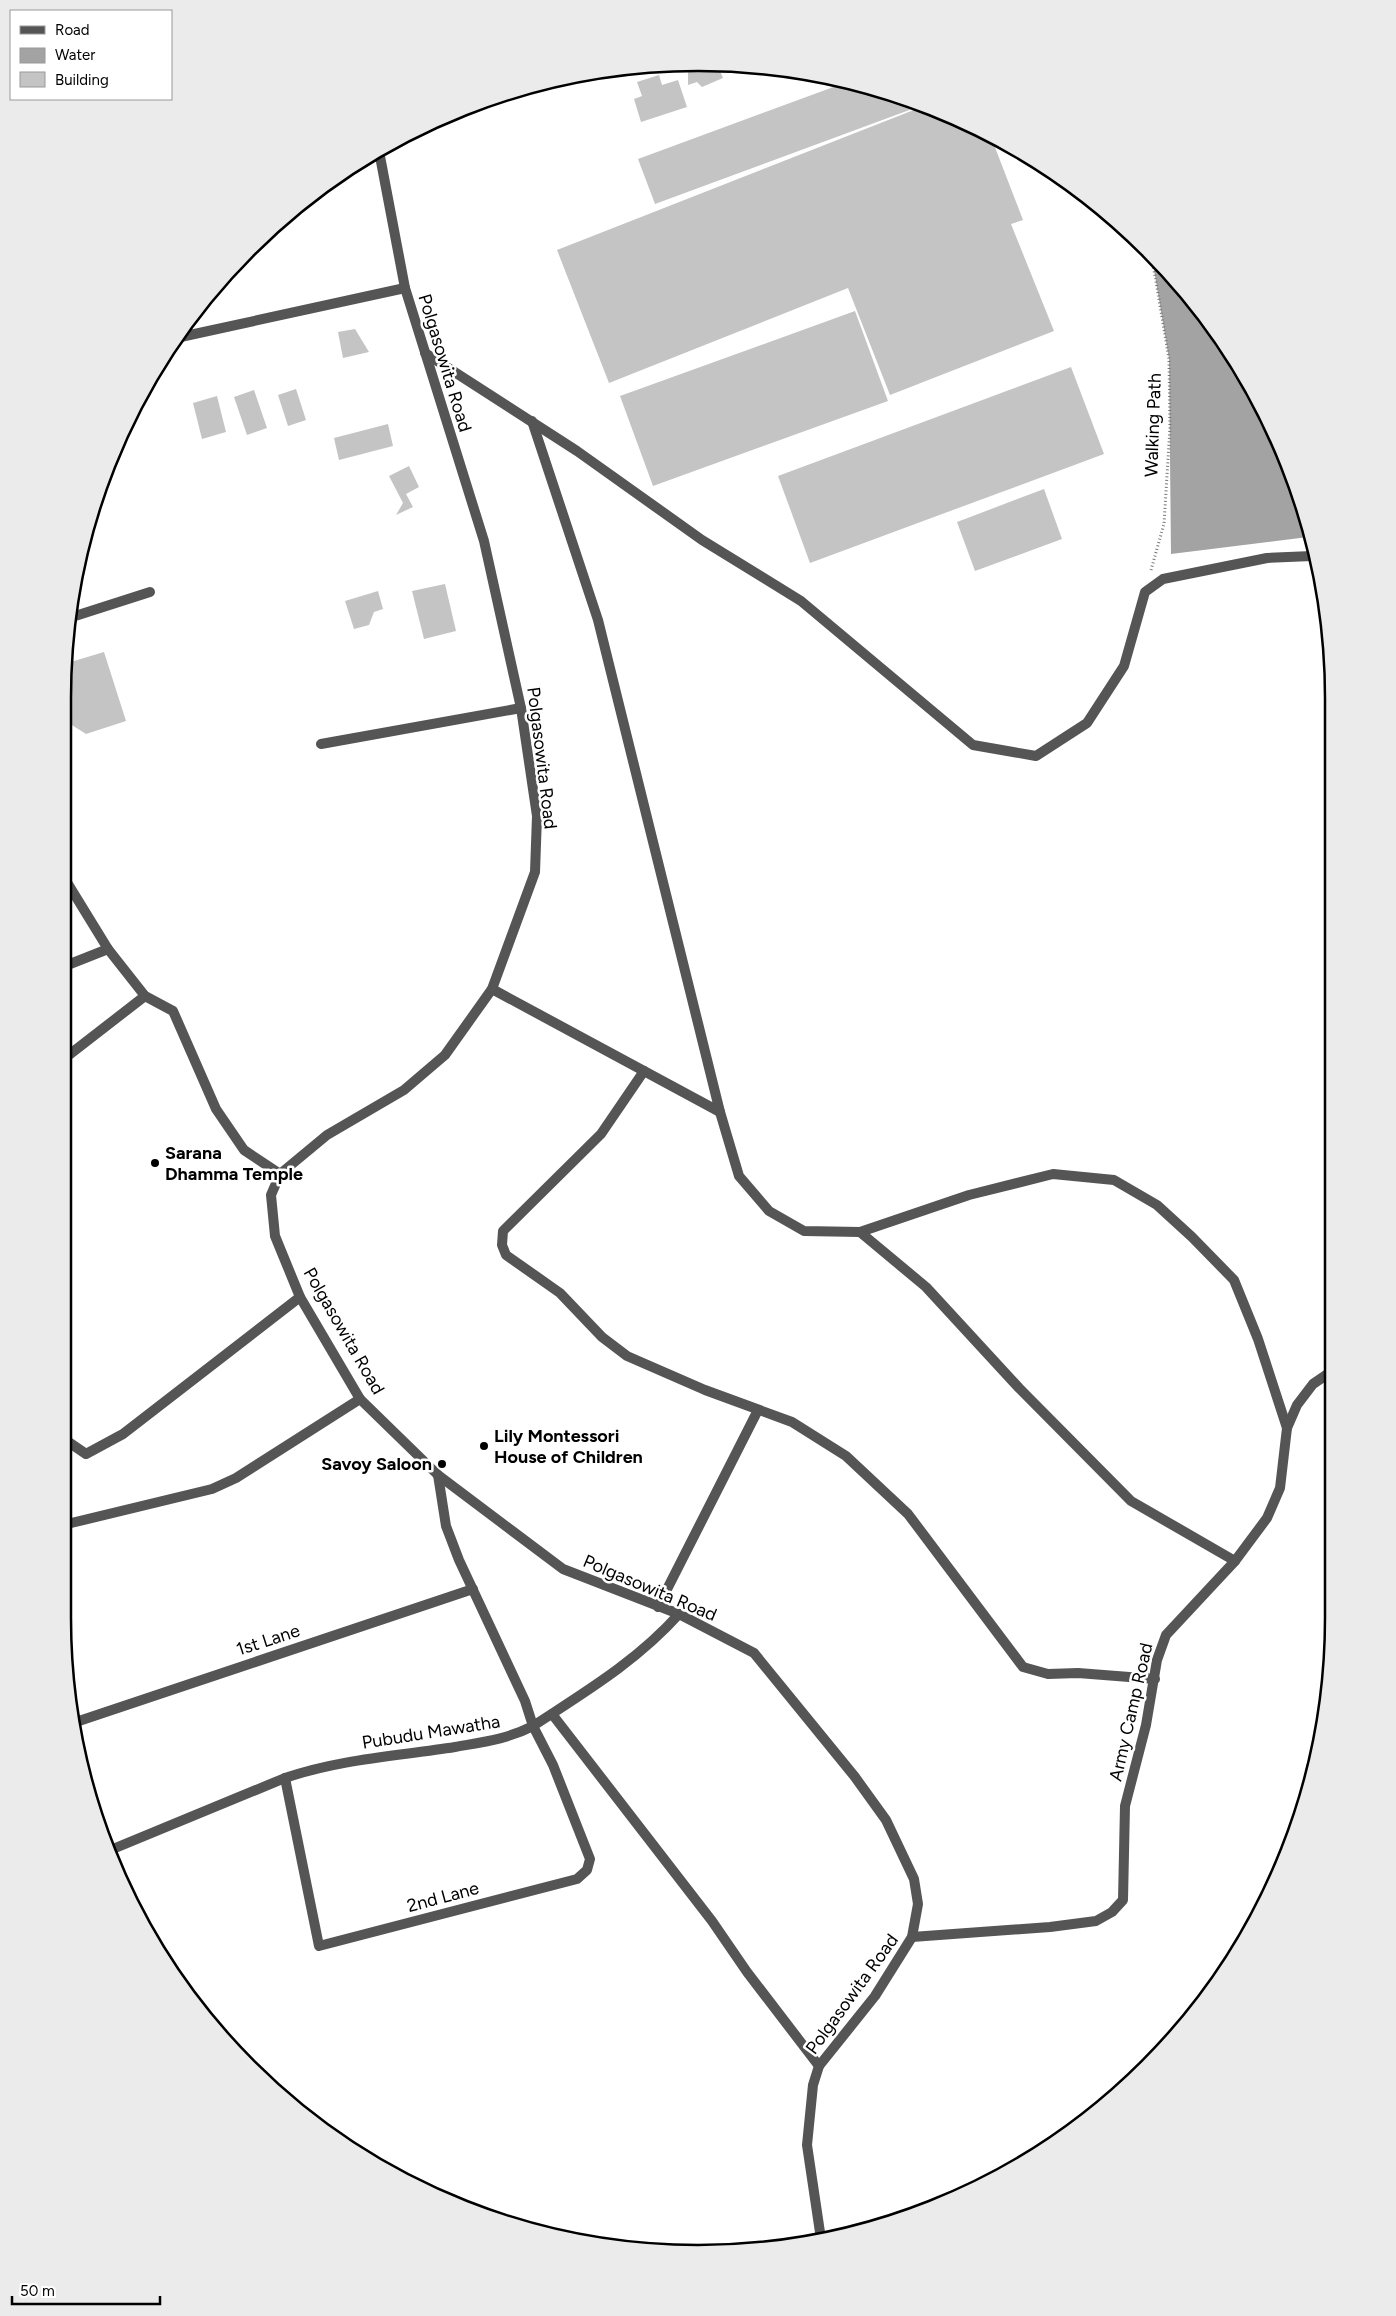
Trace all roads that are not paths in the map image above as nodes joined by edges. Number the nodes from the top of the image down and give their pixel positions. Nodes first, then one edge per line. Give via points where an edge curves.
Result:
1 (380, 158) edge
2 (404, 288) junction
3 (187, 336) edge
4 (425, 353) junction
5 (532, 421) junction
6 (1308, 556) edge
7 (150, 592) dead end
8 (77, 615) edge
9 (521, 708) junction
10 (321, 744) dead end
11 (71, 890) edge
12 (108, 949) junction
13 (71, 964) edge
14 (492, 989) junction
15 (145, 996) junction
16 (71, 1054) edge
17 (644, 1071) junction
18 (720, 1112) junction
19 (280, 1174) junction
20 (860, 1232) junction
21 (300, 1297) junction
22 (1325, 1376) edge
23 (360, 1399) junction
24 (758, 1410) junction
25 (1287, 1428) junction
26 (71, 1444) edge
27 (438, 1475) junction
28 (71, 1523) edge
29 (1235, 1562) junction
30 (473, 1589) junction
31 (658, 1607) junction
32 (679, 1614) junction
33 (1155, 1679) junction
34 (552, 1714) junction
35 (80, 1721) edge
36 (533, 1726) junction
37 (285, 1778) junction
38 (115, 1848) edge
39 (912, 1937) junction
40 (819, 2066) junction
41 (820, 2233) edge

1 - 2 street, Polgasowita Road
2 - 3 street
2 - 4 street, Polgasowita Road
4 - 5 street
4 - 9 street, Polgasowita Road via 484,541
5 - 6 street via 702,540 801,601 973,745 1036,756 1087,723 1124,666 1145,592 1163,579 1267,558
5 - 18 street via 598,620
7 - 8 street
9 - 10 street
9 - 14 street, Polgasowita Road via 537,816 535,872
11 - 12 street
12 - 13 street
12 - 15 street
14 - 17 street
14 - 19 street, Polgasowita Road via 445,1055 404,1090 327,1135
15 - 16 street
15 - 19 street via 173,1011 216,1109 244,1150
17 - 18 street
17 - 24 street via 601,1134 503,1231 502,1245 506,1255 560,1293 602,1336 627,1356
18 - 20 street via 739,1176 769,1211 804,1231
19 - 21 street, Polgasowita Road via 271,1195 275,1236
20 - 25 street via 969,1195 1053,1174 1114,1180 1158,1205 1234,1280 1258,1339
20 - 29 street via 926,1287 1019,1388 1131,1501
21 - 23 street, Polgasowita Road
21 - 26 street via 123,1434 86,1454
22 - 25 street, Army Camp Road via 1313,1384 1297,1405
23 - 27 street, Polgasowita Road
23 - 28 street via 236,1478 212,1489
24 - 31 street
24 - 33 street via 792,1422 846,1456 908,1514 1023,1667 1048,1674
25 - 29 street, Army Camp Road via 1280,1488 1267,1518
27 - 30 street via 446,1526
27 - 31 street, Polgasowita Road via 563,1569
29 - 33 street, Army Camp Road via 1166,1635 1157,1660
30 - 35 street, 1st Lane
30 - 36 street via 525,1701
31 - 32 street, Polgasowita Road
32 - 34 street, Pubudu Mawatha via 628,1663
32 - 39 street, Polgasowita Road via 754,1653 855,1776 886,1820 914,1879 918,1904
33 - 39 street, Army Camp Road via 1125,1806 1123,1900 1112,1912 1096,1920 1050,1927
34 - 36 street, Pubudu Mawatha
34 - 40 street
36 - 37 street, Pubudu Mawatha via 499,1740 341,1762
36 - 37 street, 2nd Lane via 553,1765 590,1859 587,1870 577,1879 320,1946
37 - 38 street, Pubudu Mawatha
39 - 40 street, Polgasowita Road via 875,1996
40 - 41 street, Polgasowita Road via 807,2145

